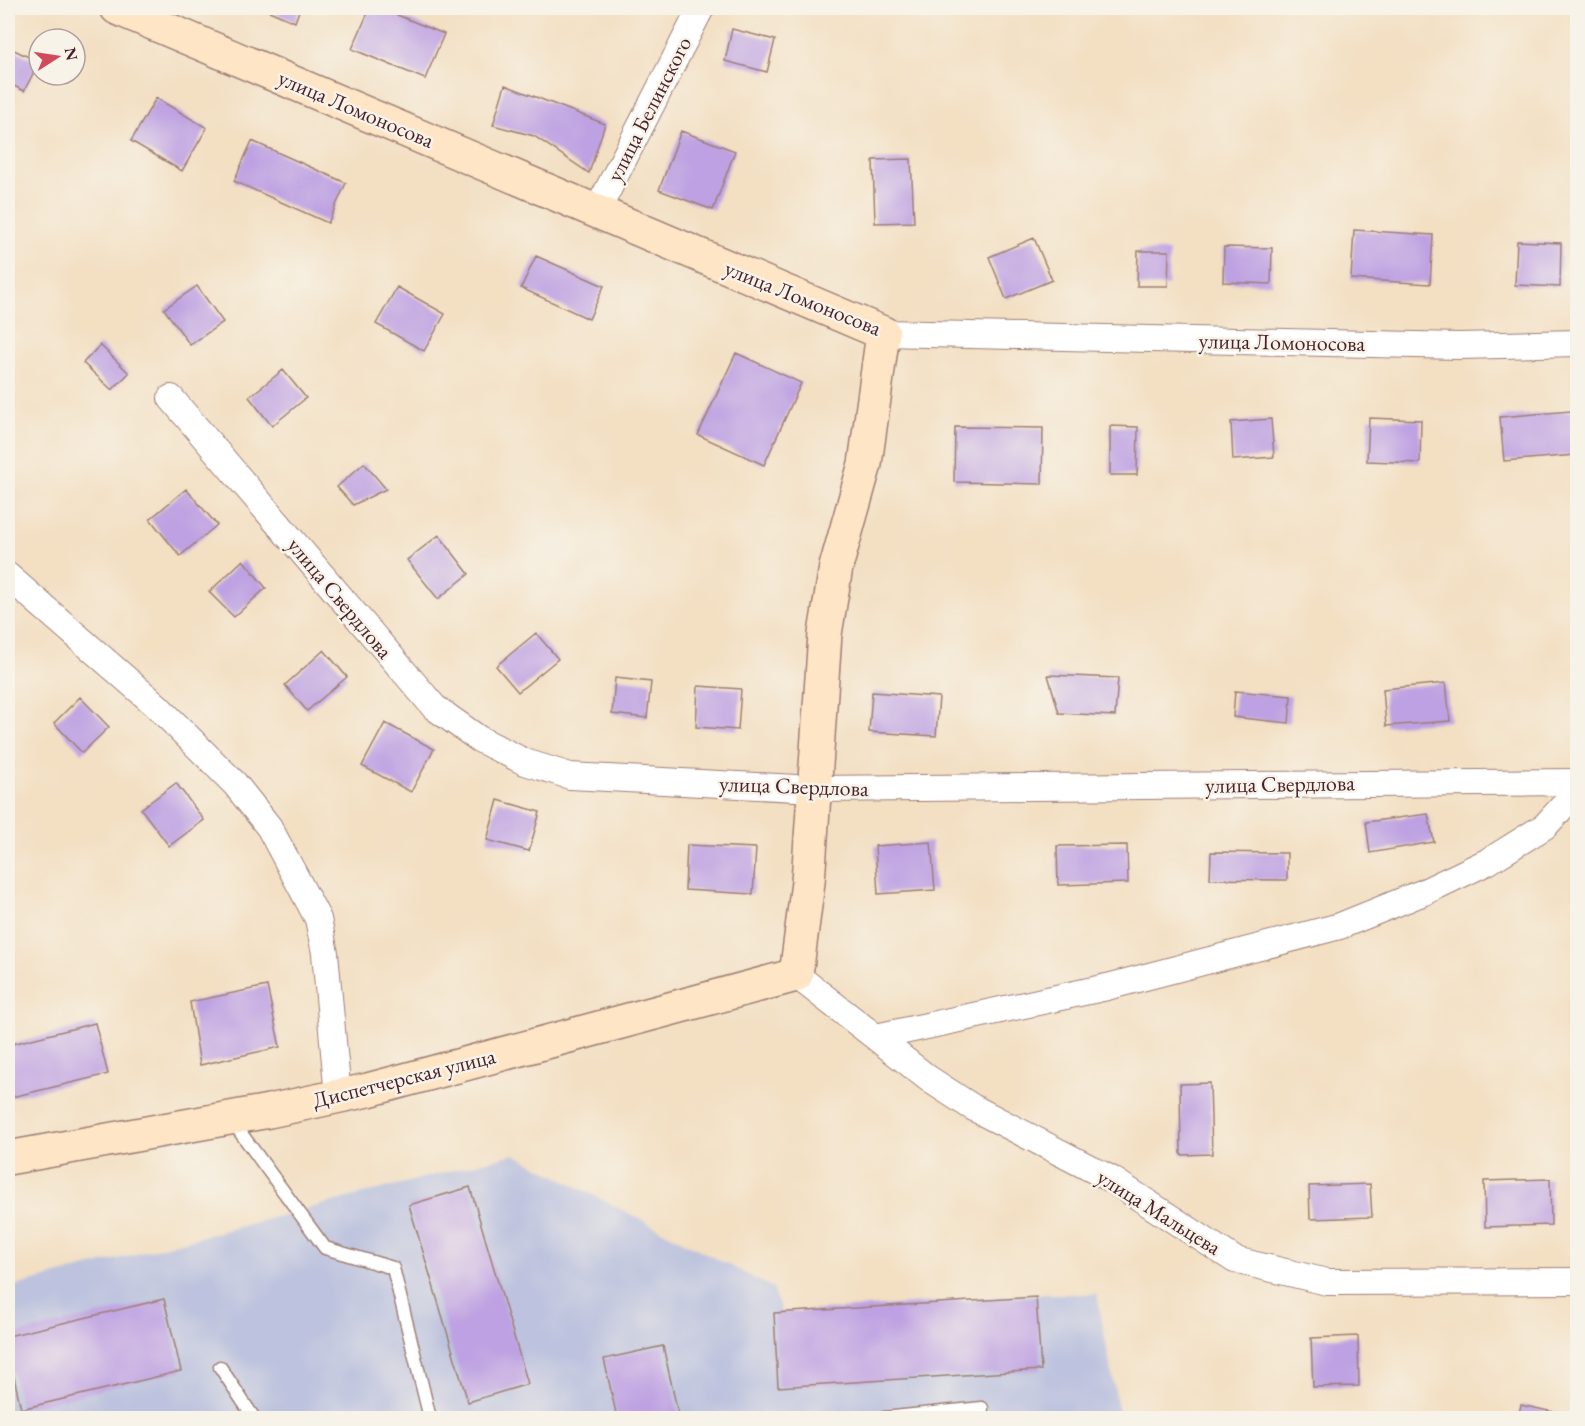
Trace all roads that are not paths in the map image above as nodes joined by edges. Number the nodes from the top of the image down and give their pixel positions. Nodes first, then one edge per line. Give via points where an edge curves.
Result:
1 (117, 8) edge
2 (701, 8) edge
3 (597, 211) junction
4 (882, 333) junction
5 (1578, 343) edge
6 (171, 398) dead end
7 (8, 576) edge
8 (1578, 782) edge
9 (814, 789) junction
10 (1578, 790) edge
11 (796, 975) junction
12 (876, 1036) junction
13 (338, 1096) junction
14 (229, 1118) junction
15 (8, 1158) edge
16 (1578, 1281) edge
17 (220, 1367) dead end
18 (254, 1419) edge
19 (430, 1419) edge
20 (884, 1419) edge
21 (981, 1419) edge

1 - 3 street, улица Ломоносова
2 - 3 street, улица Белинского
3 - 4 street, улица Ломоносова
4 - 5 street, улица Ломоносова via 1460,346
4 - 9 street via 865,464 836,567 825,634
6 - 9 street, улица Свердлова via 434,707 479,739 525,762 570,776
7 - 13 street via 156,705 235,784 269,827 318,919 325,953
8 - 9 street, улица Свердлова
9 - 11 street
10 - 12 street via 1545,826 1489,861 1340,926 1107,987
11 - 12 street, улица Мальцева
11 - 13 street, Диспетчерская улица
12 - 16 street, улица Мальцева via 929,1079 972,1107 1111,1179 1235,1260 1327,1282
13 - 14 street, Диспетчерская улица
14 - 15 street, Диспетчерская улица
14 - 19 lane via 325,1248 393,1268
17 - 18 lane
20 - 21 lane via 982,1408

